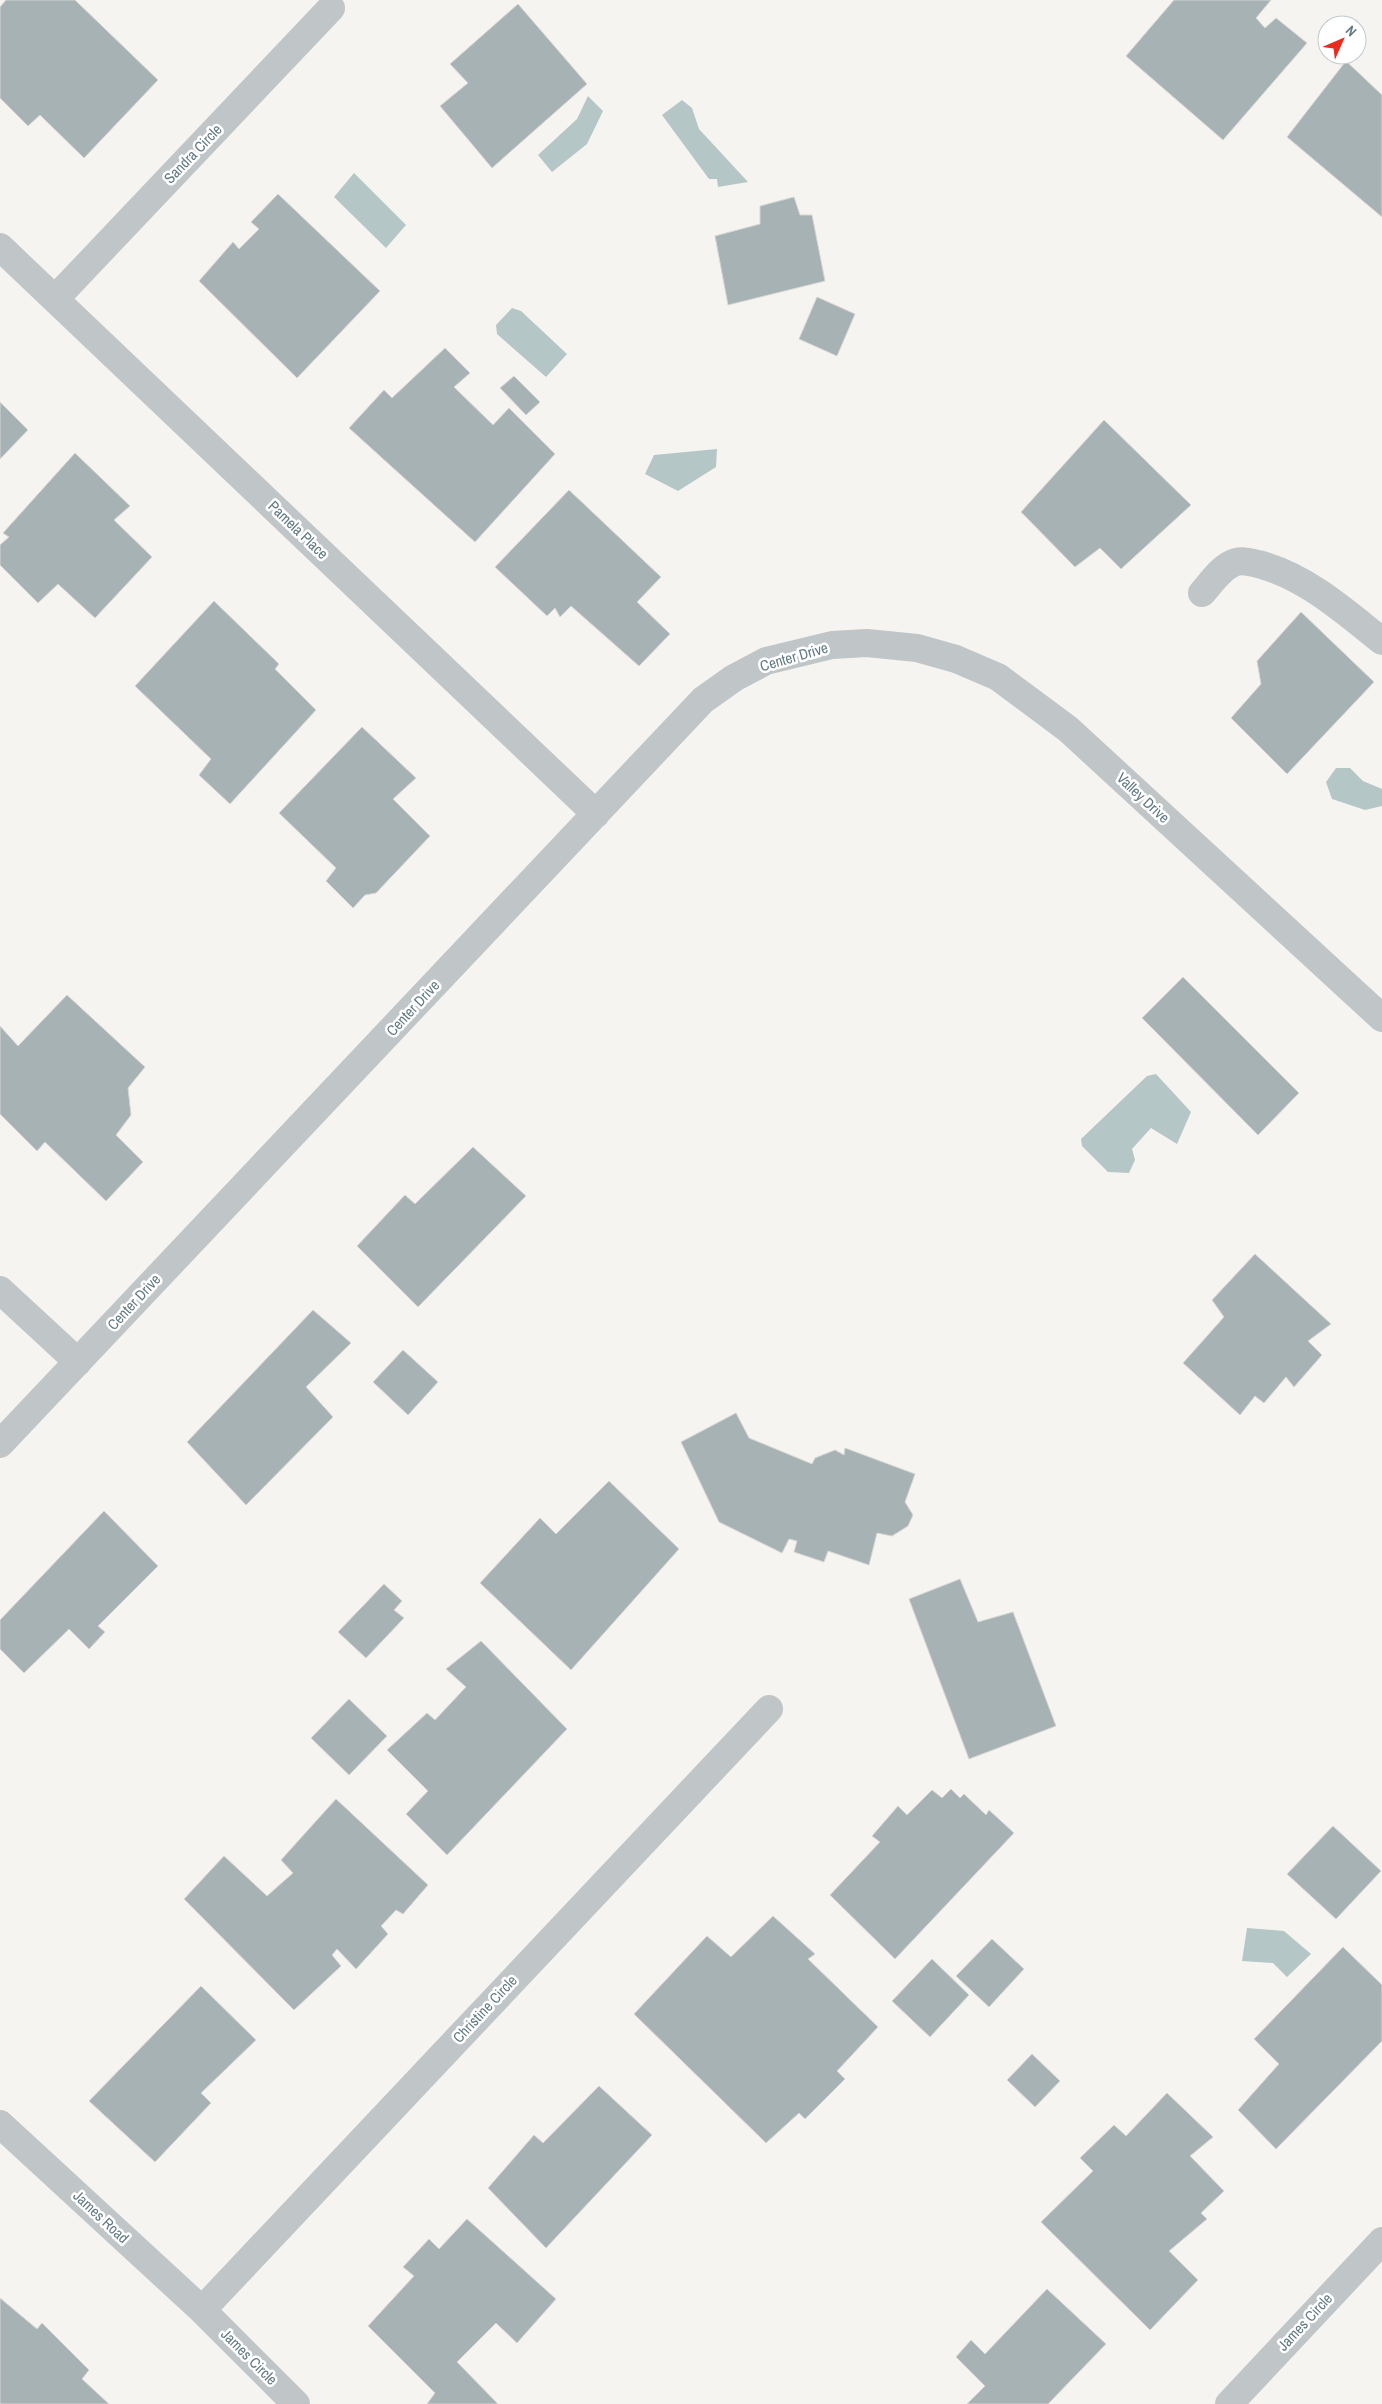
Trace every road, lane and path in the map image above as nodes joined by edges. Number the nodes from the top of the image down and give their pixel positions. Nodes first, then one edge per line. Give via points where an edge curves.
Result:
1 (331, 8) dead end
2 (0, 247) edge
3 (55, 299) junction
4 (1202, 593) dead end
5 (1382, 641) edge
6 (867, 643) joint
7 (596, 814) junction
8 (1382, 1018) edge
9 (0, 1290) edge
10 (78, 1362) junction
11 (0, 1444) edge
12 (769, 1709) dead end
13 (0, 2124) edge
14 (1382, 2241) edge
15 (202, 2310) junction
16 (296, 2404) edge
17 (1229, 2404) edge

1 - 3 street, Sandra Circle
2 - 3 street, Pamela Place
3 - 7 street, Pamela Place
4 - 5 street via 1235,562 1286,572
6 - 7 street, Center Drive via 832,645 799,652 766,661 734,678 703,700
6 - 8 street, Valley Drive via 917,648 956,659 998,677 1031,700 1068,729
7 - 10 street, Center Drive
9 - 10 street
10 - 11 street, Center Drive
12 - 15 street, Christine Circle
13 - 15 street, James Road
14 - 17 street, James Circle
15 - 16 street, James Circle

